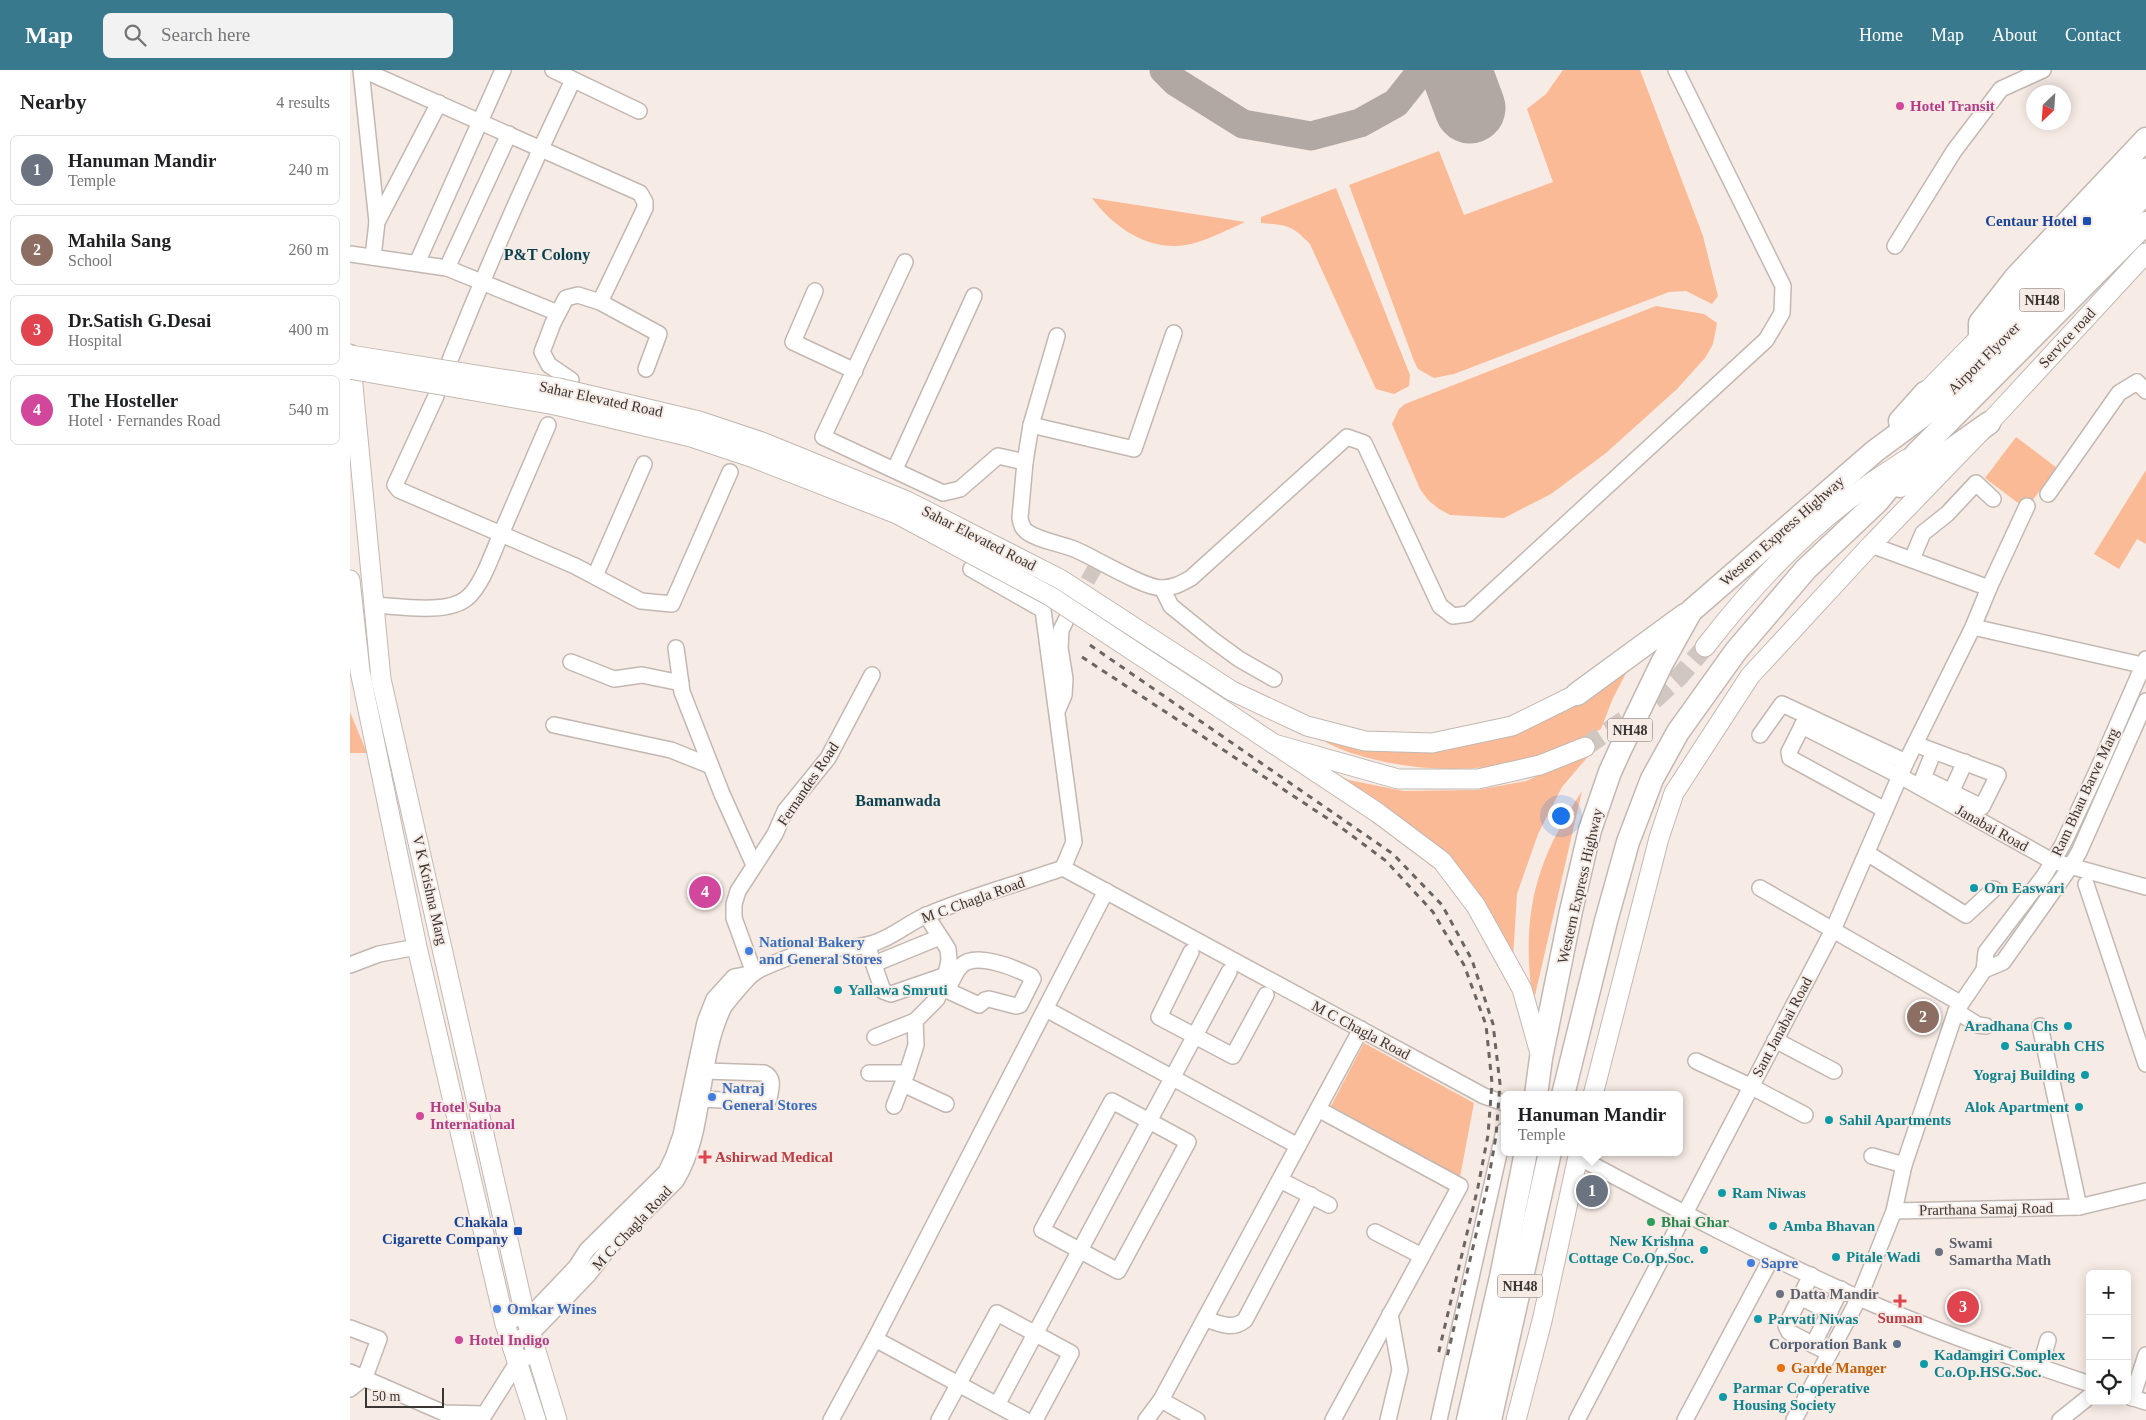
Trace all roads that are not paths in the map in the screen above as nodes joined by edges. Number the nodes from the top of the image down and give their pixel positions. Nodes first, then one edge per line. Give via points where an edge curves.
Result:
1 (503, 70) edge
2 (553, 70) edge
3 (1676, 70) edge
4 (2043, 70) edge
5 (359, 74) edge
6 (573, 80) junction
7 (439, 103) junction
8 (639, 111) dead end
9 (481, 121) junction
10 (508, 134) junction
11 (2146, 139) edge
12 (540, 149) junction
13 (2146, 168) edge
14 (2146, 192) edge
15 (377, 222) junction
16 (2146, 223) edge
17 (1895, 246) dead end
18 (2146, 253) edge
19 (350, 254) edge
20 (373, 258) junction
21 (905, 262) dead end
22 (417, 263) junction
23 (447, 268) junction
24 (482, 281) junction
25 (815, 291) dead end
26 (974, 296) dead end
27 (600, 302) junction
28 (558, 313) junction
29 (1174, 333) dead end
30 (1057, 336) dead end
31 (1980, 336) junction
32 (350, 354) edge
33 (450, 360) dead end
34 (646, 369) dead end
35 (855, 371) junction
36 (351, 376) edge
37 (571, 380) dead end
38 (2146, 391) edge
39 (436, 396) dead end
40 (1937, 406) junction
41 (1989, 423) junction
42 (548, 425) dead end
43 (1031, 426) junction
44 (1876, 451) joint
45 (1917, 453) junction
46 (1025, 462) junction
47 (644, 464) dead end
48 (895, 469) junction
49 (730, 472) dead end
50 (2048, 494) dead end
51 (1993, 499) dead end
52 (1877, 502) junction
53 (2027, 506) dead end
54 (501, 534) junction
55 (1871, 545) junction
56 (1912, 559) junction
57 (971, 569) dead end
58 (595, 576) junction
59 (350, 580) edge
60 (1162, 588) junction
61 (1989, 588) junction
62 (373, 605) junction
63 (1691, 611) junction
64 (1068, 616) tunnel mouth
65 (1973, 627) junction
66 (1705, 647) tunnel mouth
67 (676, 648) dead end
68 (571, 662) dead end
69 (2145, 663) edge
70 (380, 672) junction
71 (361, 674) junction
72 (872, 675) dead end
73 (1274, 679) dead end
74 (681, 683) junction
75 (1577, 694) joint
76 (2146, 701) edge
77 (1056, 712) junction
78 (1804, 721) junction
79 (554, 725) dead end
80 (1760, 734) dead end
81 (1274, 744) junction
82 (1915, 744) junction
83 (1585, 747) tunnel mouth
84 (1934, 751) junction
85 (1906, 762) junction
86 (1965, 762) junction
87 (710, 766) junction
88 (1900, 776) junction
89 (1949, 798) junction
90 (1885, 810) junction
91 (1867, 853) junction
92 (2052, 862) junction
93 (754, 865) junction
94 (2071, 866) junction
95 (1063, 868) junction
96 (2086, 884) dead end
97 (1760, 888) dead end
98 (2146, 888) edge
99 (1994, 889) dead end
100 (1106, 891) junction
101 (926, 915) junction
102 (1833, 930) junction
103 (940, 938) junction
104 (867, 945) junction
105 (417, 947) junction
106 (1191, 952) dead end
107 (874, 964) junction
108 (350, 965) edge
109 (1984, 970) junction
110 (1230, 972) dead end
111 (754, 973) junction
112 (945, 985) junction
113 (1266, 995) dead end
114 (1958, 1007) junction
115 (1046, 1009) junction
116 (915, 1021) junction
117 (1986, 1026) dead end
118 (2040, 1026) dead end
119 (1361, 1029) junction
120 (1196, 1036) junction
121 (875, 1037) dead end
122 (1775, 1040) junction
123 (1541, 1058) junction
124 (1696, 1061) dead end
125 (2146, 1064) edge
126 (1834, 1071) dead end
127 (869, 1073) dead end
128 (1173, 1078) junction
129 (905, 1079) junction
130 (703, 1083) junction
131 (1750, 1086) junction
132 (1537, 1091) edge
133 (1564, 1091) edge
134 (1594, 1091) edge
135 (1501, 1101) edge
136 (946, 1104) dead end
137 (894, 1106) dead end
138 (1318, 1109) junction
139 (1805, 1116) dead end
140 (1150, 1122) junction
141 (1501, 1145) edge
142 (1298, 1146) junction
143 (1525, 1156) edge
144 (1549, 1156) edge
145 (1578, 1156) edge
146 (1582, 1156) edge
147 (1872, 1156) dead end
148 (677, 1165) junction
149 (1904, 1165) junction
150 (1280, 1180) junction
151 (2146, 1190) edge
152 (658, 1191) junction
153 (1311, 1195) junction
154 (1329, 1204) dead end
155 (2079, 1206) junction
156 (1894, 1211) junction
157 (1684, 1213) junction
158 (1375, 1232) dead end
159 (1080, 1250) junction
160 (1422, 1256) junction
161 (1772, 1257) junction
162 (1811, 1275) junction
163 (1841, 1289) junction
164 (1800, 1296) junction
165 (1859, 1298) junction
166 (1830, 1312) junction
167 (1390, 1314) junction
168 (525, 1315) junction
169 (1205, 1318) junction
170 (350, 1328) edge
171 (507, 1332) junction
172 (531, 1334) junction
173 (1035, 1334) junction
174 (875, 1339) junction
175 (2048, 1340) dead end
176 (1813, 1345) junction
177 (536, 1352) junction
178 (1829, 1353) junction
179 (2146, 1355) edge
180 (516, 1363) junction
181 (2040, 1368) junction
182 (350, 1372) edge
183 (365, 1377) junction
184 (2086, 1383) edge
185 (958, 1384) junction
186 (350, 1389) edge
187 (2086, 1399) edge
188 (2135, 1399) edge
189 (1161, 1400) junction
190 (997, 1405) junction
191 (482, 1417) edge
192 (536, 1420) edge
193 (557, 1420) edge
194 (831, 1420) edge
195 (939, 1420) edge
196 (1025, 1420) edge
197 (1035, 1420) edge
198 (1146, 1420) edge
199 (1197, 1420) edge
200 (1333, 1420) edge
201 (1388, 1420) edge
202 (1440, 1420) edge
203 (1468, 1420) edge
204 (1490, 1420) edge
205 (1516, 1420) edge
206 (1577, 1420) edge
207 (1685, 1420) edge
208 (1794, 1420) edge
209 (2060, 1420) edge

1 - 9 street
2 - 6 street
3 - 60 street via 1783,286 1782,313 1766,340 1468,614 1453,616 1440,606 1364,443 1346,437 1191,578 1178,586
4 - 17 street via 2000,89 1954,151
5 - 7 street
5 - 15 street
6 - 8 street
6 - 12 street
7 - 9 street
7 - 15 street
9 - 10 street
9 - 22 street
10 - 12 street
10 - 23 street
11 - 31 highway via 2016,277 1980,323
12 - 24 street
12 - 27 street via 640,193 645,202
13 - 31 main road
14 - 40 highway, Airport Flyover / NH48
15 - 20 street
16 - 40 highway, Airport Flyover / NH48
18 - 41 main road, Service road
19 - 20 street
20 - 22 street
21 - 35 street
22 - 23 street
23 - 24 street
24 - 28 street
24 - 33 street
25 - 35 street via 793,342
26 - 48 street
27 - 28 street via 578,295 566,298
27 - 34 street via 658,334
28 - 37 street via 542,352 549,366
29 - 43 street via 1134,450
30 - 43 street
31 - 40 main road
32 - 36 main road, V K Krishna Marg
32 - 75 main road, Sahar Elevated Road, bridge via 559,388 699,421 762,442 907,501 1060,579 1232,691 1307,726 1365,741 1432,743 1512,726
35 - 48 street via 823,437
36 - 62 main road, V K Krishna Marg
36 - 81 main road, Sahar Elevated Road, bridge via 555,404 691,437 897,514 1050,596
38 - 50 street via 2136,382 2119,393
39 - 54 street via 395,485 399,490
40 - 44 highway, Airport Flyover / NH48
40 - 45 highway, Airport Flyover / NH48
41 - 52 highway
41 - 55 main road, Service road
42 - 54 street
43 - 46 street
44 - 63 highway, Western Express Highway / NH48
45 - 52 highway, NH48
45 - 66 main road via 1859,491 1797,544 1733,611
46 - 48 street via 998,456 960,489 942,493
46 - 60 street via 1021,525 1033,536 1072,548 1097,564
47 - 58 street
49 - 58 street via 672,604 641,601
51 - 56 street via 1976,484 1924,534
52 - 133 highway, NH48 via 1806,569 1736,650 1678,732 1652,779 1628,842
53 - 61 street, Sant Janabai Road
54 - 58 street
54 - 62 street via 481,579 467,598 445,608
55 - 56 street
55 - 134 main road, Service road via 1755,668 1674,793 1659,838
56 - 61 street
57 - 77 street via 1043,610
59 - 71 main road, V K Krishna Marg
60 - 73 street via 1171,606 1213,640
61 - 65 street, Sant Janabai Road
62 - 70 main road, V K Krishna Marg
63 - 75 highway
63 - 123 highway, Western Express Highway / NH48 via 1620,750 1590,830
64 - 77 street via 1060,648 1064,694
65 - 69 street
65 - 82 street, Sant Janabai Road
67 - 74 street
68 - 74 street via 614,679 642,675
69 - 92 street, Ram Bhau Barve Marg
70 - 71 main road
70 - 168 main road, V K Krishna Marg
71 - 105 main road, V K Krishna Marg
72 - 93 street, Fernandes Road via 828,758 786,811
74 - 87 street
76 - 94 street, Ram Bhau Barve Marg
77 - 95 street via 1074,842
78 - 80 street via 1782,704
78 - 85 street
78 - 88 street, Janabai Road
78 - 90 street via 1789,752 1790,758
79 - 87 street via 671,750
81 - 83 main road via 1398,779 1478,778 1540,765
81 - 123 main road, Sahar Elevated Road via 1378,813 1442,861 1476,906 1522,989
82 - 84 street
82 - 85 street, Sant Janabai Road
84 - 86 street
84 - 89 street via 1923,778
85 - 88 street, Sant Janabai Road
86 - 89 street
86 - 89 street via 1998,775 1982,807
87 - 93 street
88 - 89 street, Janabai Road
88 - 90 street, Sant Janabai Road
89 - 92 street, Janabai Road
90 - 91 street, Sant Janabai Road
91 - 99 street via 1966,915
91 - 102 street, Sant Janabai Road
92 - 94 street, Janabai Road
92 - 109 street, Ram Bhau Barve Marg via 1986,952
93 - 111 street, Fernandes Road via 738,891 734,911 736,928
94 - 98 street, Janabai Road
94 - 109 street, Ram Bhau Barve Marg via 2003,962
95 - 100 street, M C Chagla Road
95 - 101 street, M C Chagla Road
96 - 125 street
97 - 102 street
100 - 115 street
100 - 119 street, M C Chagla Road
101 - 103 street
101 - 104 street, M C Chagla Road
102 - 114 street
102 - 122 street, Sant Janabai Road
103 - 107 street
103 - 112 street via 948,948
104 - 107 street
104 - 111 street, M C Chagla Road via 812,950
105 - 108 street via 379,954
105 - 171 main road, V K Krishna Marg
106 - 120 street via 1159,1017
107 - 112 street via 882,991 886,994
109 - 114 street, Ram Bhau Barve Marg
110 - 120 street
111 - 130 street, M C Chagla Road via 725,1006
112 - 112 street via 960,966 976,960 1005,964 1033,979 1016,1006 989,999 979,1005
112 - 116 street via 937,999
113 - 120 street via 1233,1056
114 - 117 street via 1978,1025
114 - 149 street, Ram Bhau Barve Marg
115 - 128 street
115 - 174 street
116 - 121 street
116 - 129 street via 916,1046
118 - 155 street
119 - 135 street, M C Chagla Road via 1484,1096
119 - 138 street
120 - 128 street
122 - 126 street
122 - 131 street, Sant Janabai Road
123 - 132 highway, Western Express Highway / NH48
124 - 131 street
127 - 129 street
128 - 140 street
128 - 142 street
129 - 136 street
129 - 137 street
130 - 148 street via 681,1135
130 - 148 street, M C Chagla Road via 691,1147
131 - 139 street
131 - 157 street, Sant Janabai Road
138 - 142 street
138 - 160 street via 1460,1186
140 - 159 street
140 - 159 street via 1188,1142 1118,1271
140 - 159 street via 1112,1101 1042,1230
141 - 202 street
142 - 150 street
143 - 203 highway, NH48
144 - 204 highway, NH48
145 - 205 main road via 1542,1321
146 - 157 street
147 - 149 street
148 - 152 street, M C Chagla Road via 676,1181
149 - 156 street, Ram Bhau Barve Marg
150 - 153 street
150 - 169 street
151 - 155 street, Prarthana Samaj Road
152 - 168 street via 592,1245 536,1309
152 - 172 street, M C Chagla Road via 588,1275
153 - 154 street
153 - 169 street via 1245,1320 1230,1326
155 - 156 street, Prarthana Samaj Road
156 - 165 street, Ram Bhau Barve Marg
157 - 161 street
157 - 206 street, Sant Janabai Road
158 - 160 street
159 - 173 street
160 - 167 street
161 - 162 street
161 - 207 street
162 - 163 street
162 - 164 street
163 - 165 street
163 - 166 street
164 - 166 street
164 - 176 street via 1786,1326 1789,1332
165 - 178 street, Ram Bhau Barve Marg
165 - 181 street
166 - 176 street
167 - 200 street
167 - 201 street via 1400,1370
168 - 171 street
168 - 172 main road, V K Krishna Marg
169 - 189 street
170 - 183 street via 379,1339
171 - 172 street, M C Chagla Road
171 - 180 main road, V K Krishna Marg
172 - 177 main road, V K Krishna Marg
173 - 185 street via 997,1313
173 - 190 street
173 - 197 street via 1071,1353
174 - 185 street
174 - 194 street
175 - 181 street
176 - 178 street
177 - 180 street
177 - 193 main road, V K Krishna Marg
178 - 208 street, Ram Bhau Barve Marg
179 - 188 street
180 - 191 street
180 - 192 main road, V K Krishna Marg
181 - 184 street
182 - 183 street
183 - 186 street
183 - 191 street via 444,1413
185 - 190 street
185 - 195 street
187 - 209 street
189 - 198 street
189 - 199 street
190 - 196 street

